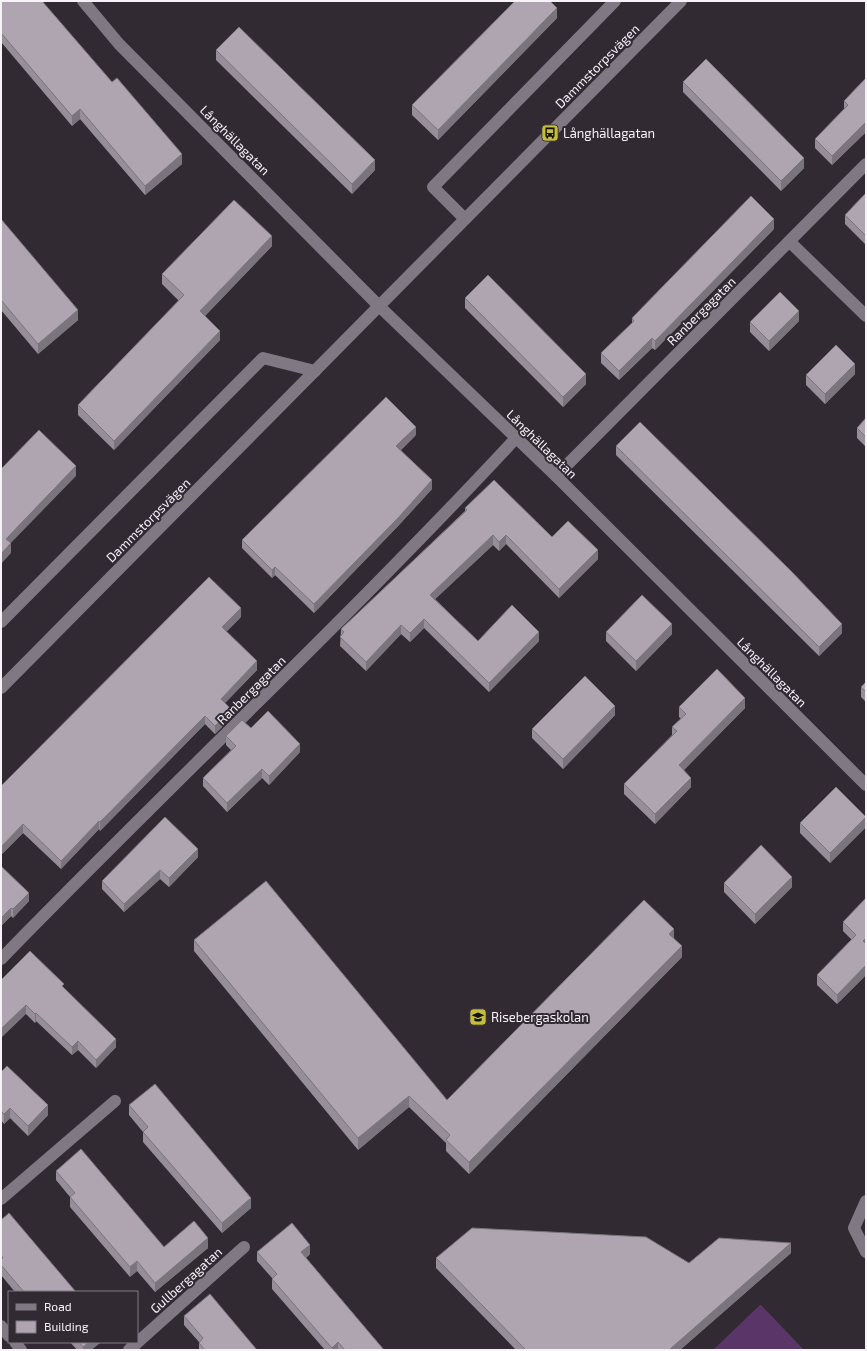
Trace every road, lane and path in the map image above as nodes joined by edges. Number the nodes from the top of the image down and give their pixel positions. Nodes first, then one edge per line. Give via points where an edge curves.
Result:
1 (83, 1) edge
2 (615, 1) edge
3 (681, 1) edge
4 (866, 164) edge
5 (465, 219) junction
6 (790, 242) junction
7 (380, 306) junction
8 (866, 316) edge
9 (315, 371) junction
10 (516, 438) junction
11 (556, 476) junction
12 (1, 622) edge
13 (1, 688) edge
14 (866, 785) edge
15 (1, 959) edge
16 (115, 1101) dead end
17 (1, 1199) edge
18 (866, 1201) edge
19 (244, 1248) dead end
20 (866, 1252) edge
21 (1, 1326) edge
22 (8, 1335) edge
23 (138, 1342) edge
24 (137, 1343) edge
25 (129, 1350) edge

1 - 7 street, Långhällagatan via 119,44
2 - 5 street via 433,187
3 - 5 street, Dammstorpsvägen
4 - 6 street, Ranbergagatan
5 - 7 street, Dammstorpsvägen
6 - 8 street
6 - 11 street, Ranbergagatan
7 - 9 street, Dammstorpsvägen
7 - 10 street, Långhällagatan
9 - 12 street via 263,358
9 - 13 street, Dammstorpsvägen
10 - 11 street, Långhällagatan
10 - 15 street, Ranbergagatan via 302,660
11 - 14 street, Långhällagatan
16 - 17 street
18 - 20 street via 854,1228
19 - 23 street, Gullbergagatan
21 - 22 street
24 - 25 street, Gullbergagatan

